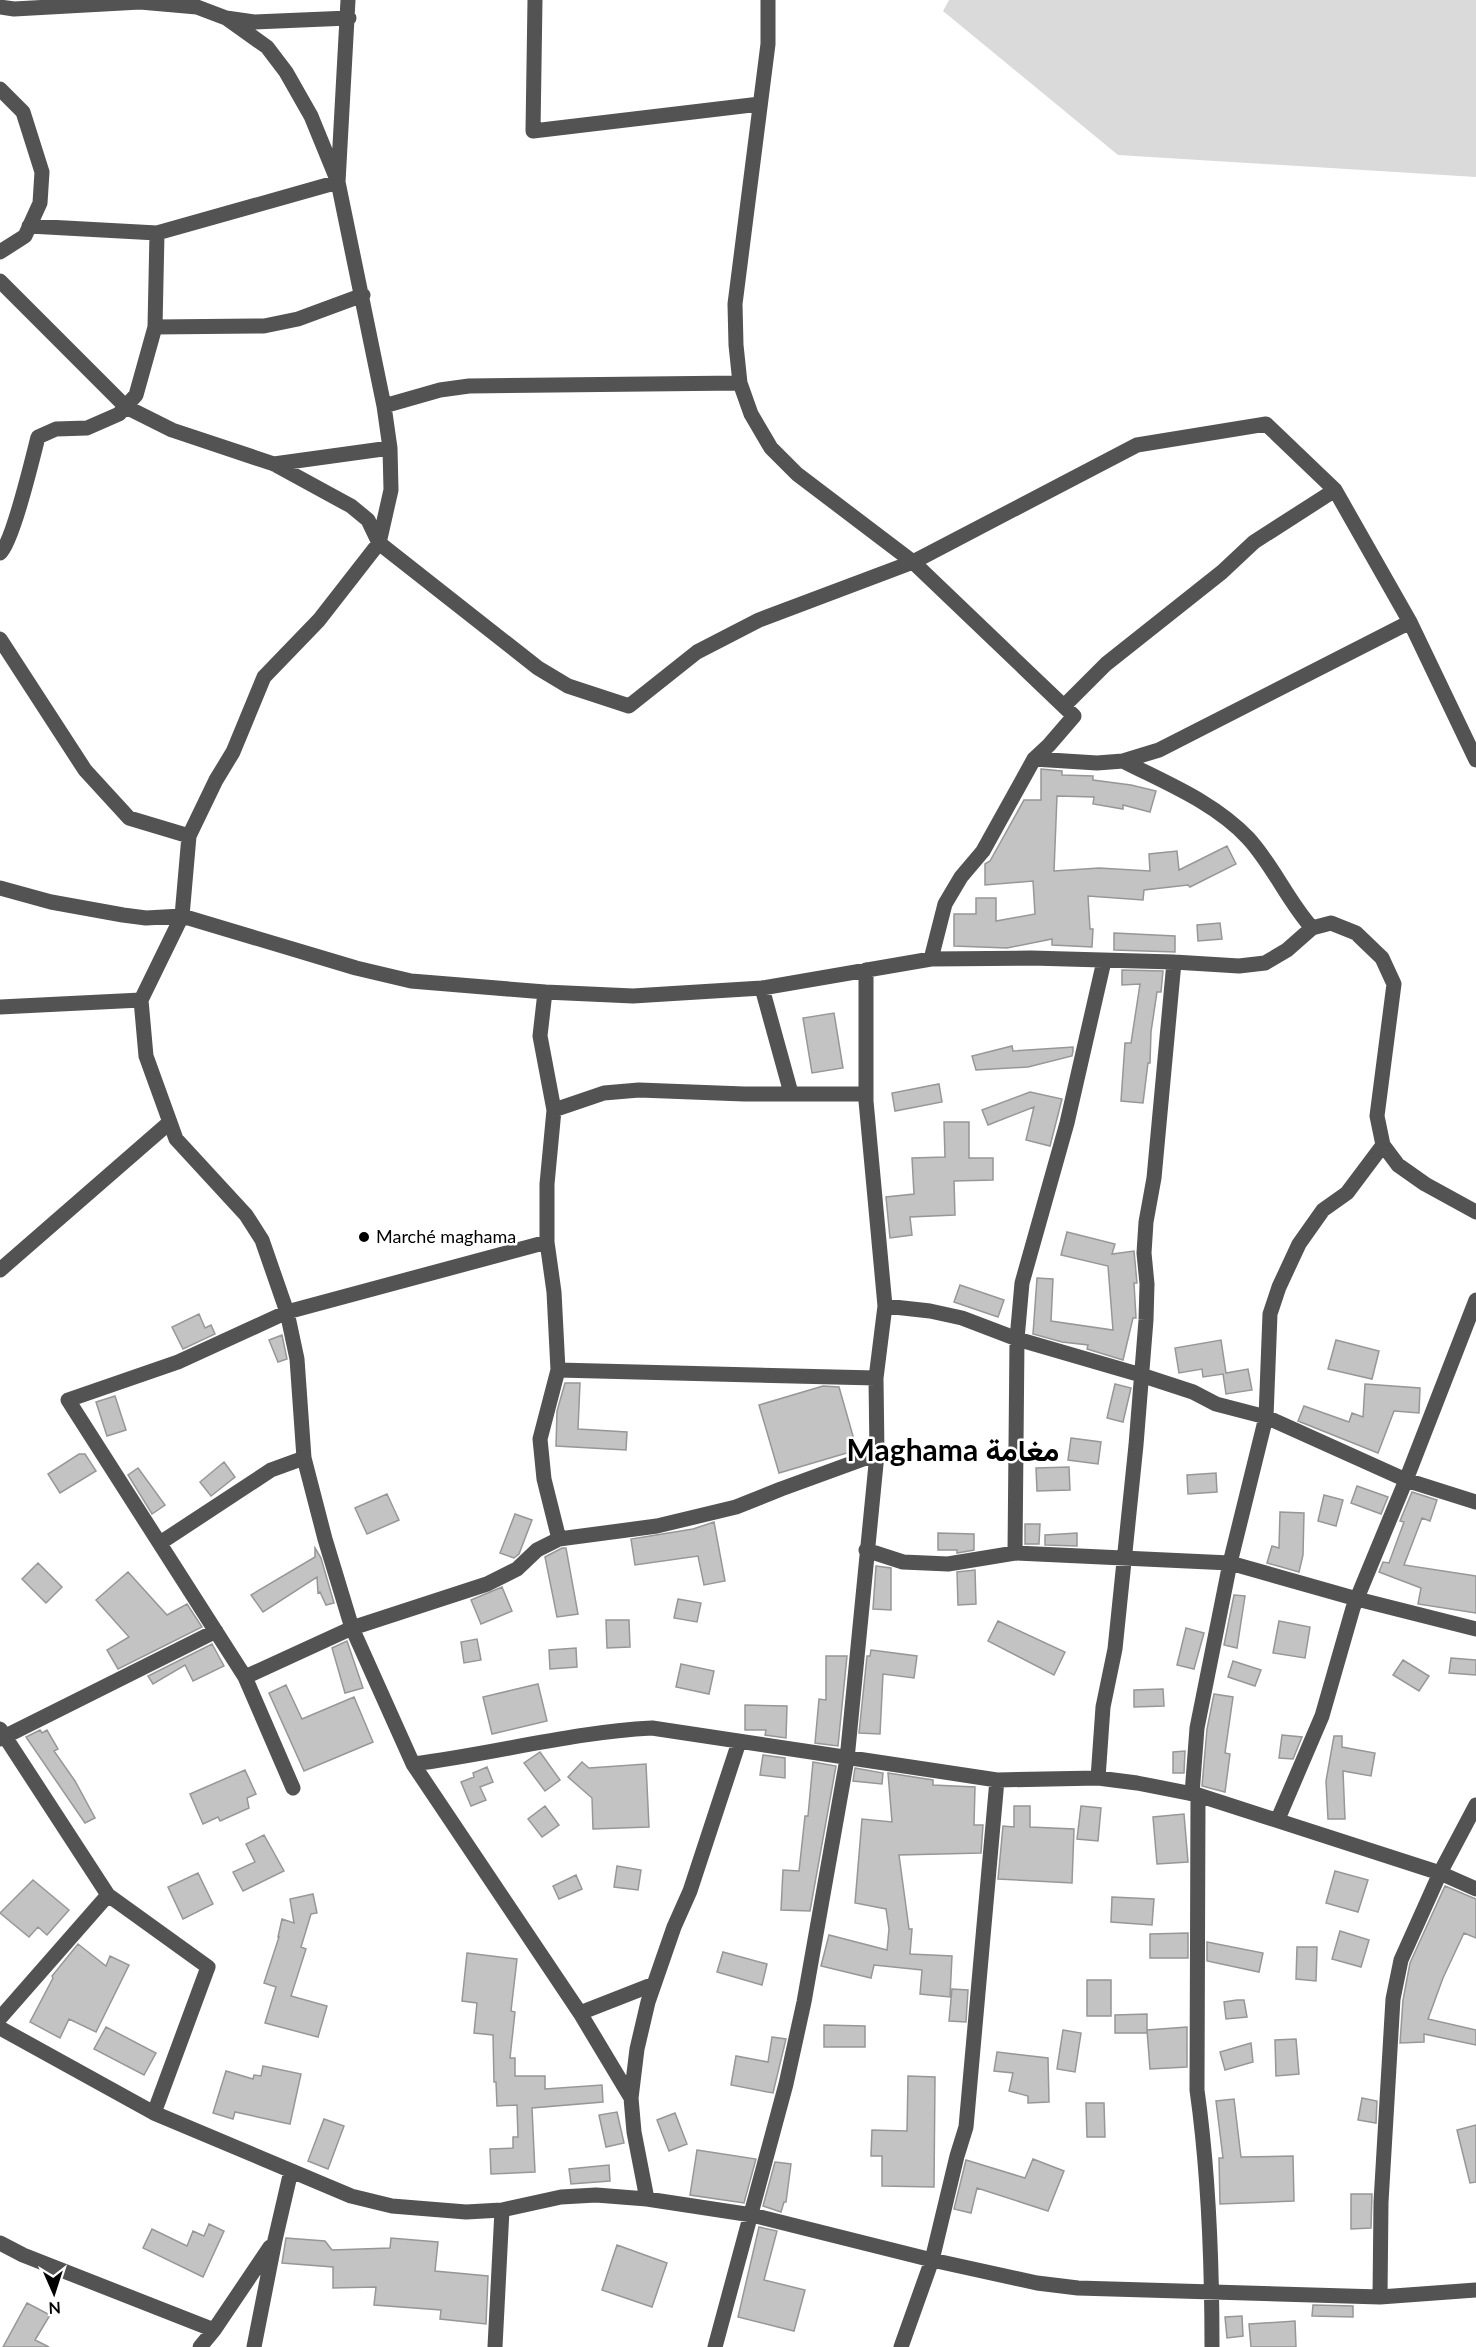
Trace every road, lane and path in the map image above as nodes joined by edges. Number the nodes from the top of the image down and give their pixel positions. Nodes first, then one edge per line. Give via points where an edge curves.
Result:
1 (348, 0) edge
2 (535, 0) edge
3 (768, 0) edge
4 (0, 7) edge
5 (226, 18) junction
6 (349, 18) junction
7 (0, 89) edge
8 (760, 104) junction
9 (338, 182) junction
10 (29, 226) junction
11 (157, 233) junction
12 (0, 252) edge
13 (0, 281) edge
14 (363, 296) junction
15 (155, 327) junction
16 (740, 382) junction
17 (384, 406) junction
18 (126, 407) junction
19 (390, 448) junction
20 (274, 464) junction
21 (1335, 490) junction
22 (379, 543) junction
23 (0, 553) edge
24 (913, 562) junction
25 (1410, 622) junction
26 (0, 639) edge
27 (1064, 706) junction
28 (1034, 759) junction
29 (1476, 760) edge
30 (1123, 761) junction
31 (189, 836) junction
32 (0, 888) edge
33 (182, 916) junction
34 (1312, 927) junction
35 (931, 959) junction
36 (1104, 961) junction
37 (1174, 962) junction
38 (866, 970) junction
39 (762, 988) junction
40 (545, 992) junction
41 (141, 1000) junction
42 (0, 1007) edge
43 (791, 1093) junction
44 (866, 1094) junction
45 (554, 1110) junction
46 (170, 1122) junction
47 (1383, 1145) junction
48 (1476, 1212) edge
49 (547, 1242) junction
50 (0, 1270) edge
51 (1476, 1300) edge
52 (885, 1306) junction
53 (287, 1312) junction
54 (1017, 1339) junction
55 (558, 1370) junction
56 (1142, 1375) junction
57 (876, 1378) junction
58 (1266, 1417) junction
59 (877, 1454) junction
60 (304, 1458) junction
61 (1406, 1480) junction
62 (1476, 1502) edge
63 (559, 1539) junction
64 (159, 1543) junction
65 (866, 1550) junction
66 (1015, 1553) junction
67 (1123, 1559) junction
68 (1230, 1563) junction
69 (1357, 1599) junction
70 (352, 1628) junction
71 (1476, 1629) edge
72 (216, 1631) junction
73 (245, 1677) junction
74 (2, 1735) edge
75 (739, 1743) junction
76 (847, 1759) junction
77 (413, 1764) junction
78 (1098, 1778) junction
79 (997, 1780) junction
80 (292, 1788) dead end
81 (1195, 1794) junction
82 (1476, 1805) edge
83 (1278, 1819) junction
84 (1440, 1873) junction
85 (1476, 1889) edge
86 (108, 1894) junction
87 (654, 1984) junction
88 (580, 2013) junction
89 (0, 2018) edge
90 (0, 2028) edge
91 (631, 2098) junction
92 (153, 2113) junction
93 (291, 2170) junction
94 (647, 2199) junction
95 (502, 2210) junction
96 (752, 2215) junction
97 (275, 2240) junction
98 (0, 2244) edge
99 (932, 2260) junction
100 (1476, 2290) edge
101 (1212, 2291) junction
102 (1380, 2297) junction
103 (214, 2330) junction
104 (200, 2347) edge
105 (254, 2347) edge
106 (495, 2347) edge
107 (715, 2347) edge
108 (901, 2347) edge
109 (1212, 2347) edge

1 - 6 street
2 - 8 street via 533,131
3 - 8 street via 768,44
4 - 5 street via 140,2 197,7
5 - 6 street via 254,22
5 - 9 street via 267,47 286,72 311,116
6 - 9 street
7 - 10 street via 23,112 42,171 40,203
8 - 16 street via 735,304
9 - 11 street
9 - 14 street
10 - 11 street
10 - 12 street via 24,236
11 - 15 street
13 - 18 street
14 - 15 street via 298,319 264,326
14 - 17 street
15 - 18 street via 136,395
16 - 17 street via 469,386
16 - 24 street via 751,414 771,448 797,474
17 - 19 street
18 - 20 street via 172,430
18 - 23 street via 87,428 56,429 38,437 8,541
19 - 20 street
19 - 22 street via 391,490
20 - 22 street via 351,506 368,520
21 - 24 street via 1266,424 1137,445
21 - 25 street
21 - 27 street via 1254,542 1106,664
22 - 24 street via 538,668 568,686 629,706 697,652 759,620
22 - 31 street via 319,620 264,677 233,752
24 - 27 street
25 - 29 street
25 - 30 street via 1159,750
26 - 31 street via 85,770 129,818
27 - 28 street via 1074,716
28 - 30 street
28 - 35 street via 983,851 945,904
30 - 34 street via 1229,820 1249,840
31 - 33 street
32 - 33 street via 123,915
33 - 40 street via 411,981
33 - 41 street
34 - 37 street via 1287,950 1265,963 1239,966
34 - 47 street via 1331,923 1356,933 1382,958 1394,984 1377,1116
35 - 36 street
35 - 38 street
36 - 37 street
36 - 54 street via 1067,1123 1022,1283
37 - 56 street via 1154,1178 1146,1222
38 - 39 street
38 - 44 street
39 - 40 street via 633,996
39 - 43 street
40 - 45 street via 540,1036
41 - 42 street
41 - 46 street via 146,1056
43 - 44 street
43 - 45 street via 639,1090 604,1093
44 - 52 street
45 - 49 street via 547,1184
46 - 50 street
46 - 53 street via 176,1139 246,1215 262,1240
47 - 48 street via 1398,1165
47 - 58 street via 1347,1194 1323,1210 1299,1244 1279,1287 1270,1314
49 - 53 street
49 - 55 street
51 - 61 street
52 - 54 street via 962,1318
52 - 57 street
53 - 60 street via 297,1359
53 - 64 street via 178,1362 68,1400
54 - 56 street
54 - 66 street
55 - 57 street
55 - 63 street via 540,1439 544,1479
56 - 58 street via 1216,1404
56 - 67 street
57 - 59 street
58 - 61 street
58 - 68 street
59 - 63 street via 736,1508 657,1526
59 - 65 street
60 - 64 street via 271,1470
60 - 70 street
61 - 62 street
61 - 69 street
63 - 70 street via 537,1550 517,1569 487,1584
64 - 72 street
65 - 66 street via 903,1562 948,1564
65 - 76 street
66 - 67 street
67 - 68 street
67 - 78 street via 1115,1649 1102,1707
68 - 69 street
68 - 81 street via 1197,1728
69 - 71 street
69 - 83 street via 1322,1716
70 - 73 street
70 - 77 street
72 - 73 street
72 - 74 street
73 - 80 street
74 - 86 street
75 - 76 street
75 - 77 street via 652,1728 615,1730
75 - 87 street via 690,1891
76 - 79 street
76 - 96 street via 804,2002
77 - 88 street
78 - 79 street
78 - 81 street
79 - 99 street via 966,2127
81 - 83 street
81 - 101 street via 1197,2091
82 - 84 street
83 - 84 street
84 - 85 street
84 - 102 street via 1401,1960 1393,1999 1381,2202
86 - 89 street
86 - 92 street via 208,1967
87 - 88 street
87 - 91 street via 637,2049
88 - 91 street
90 - 92 street
91 - 94 street
92 - 93 street
93 - 95 street via 351,2196 392,2206 466,2212
93 - 97 street
94 - 95 street via 561,2197
94 - 96 street
95 - 106 street
96 - 99 street
96 - 107 street
97 - 103 street
97 - 105 street
98 - 103 street
99 - 101 street via 1078,2288
99 - 108 street
100 - 102 street
101 - 102 street
101 - 109 street
103 - 104 street

